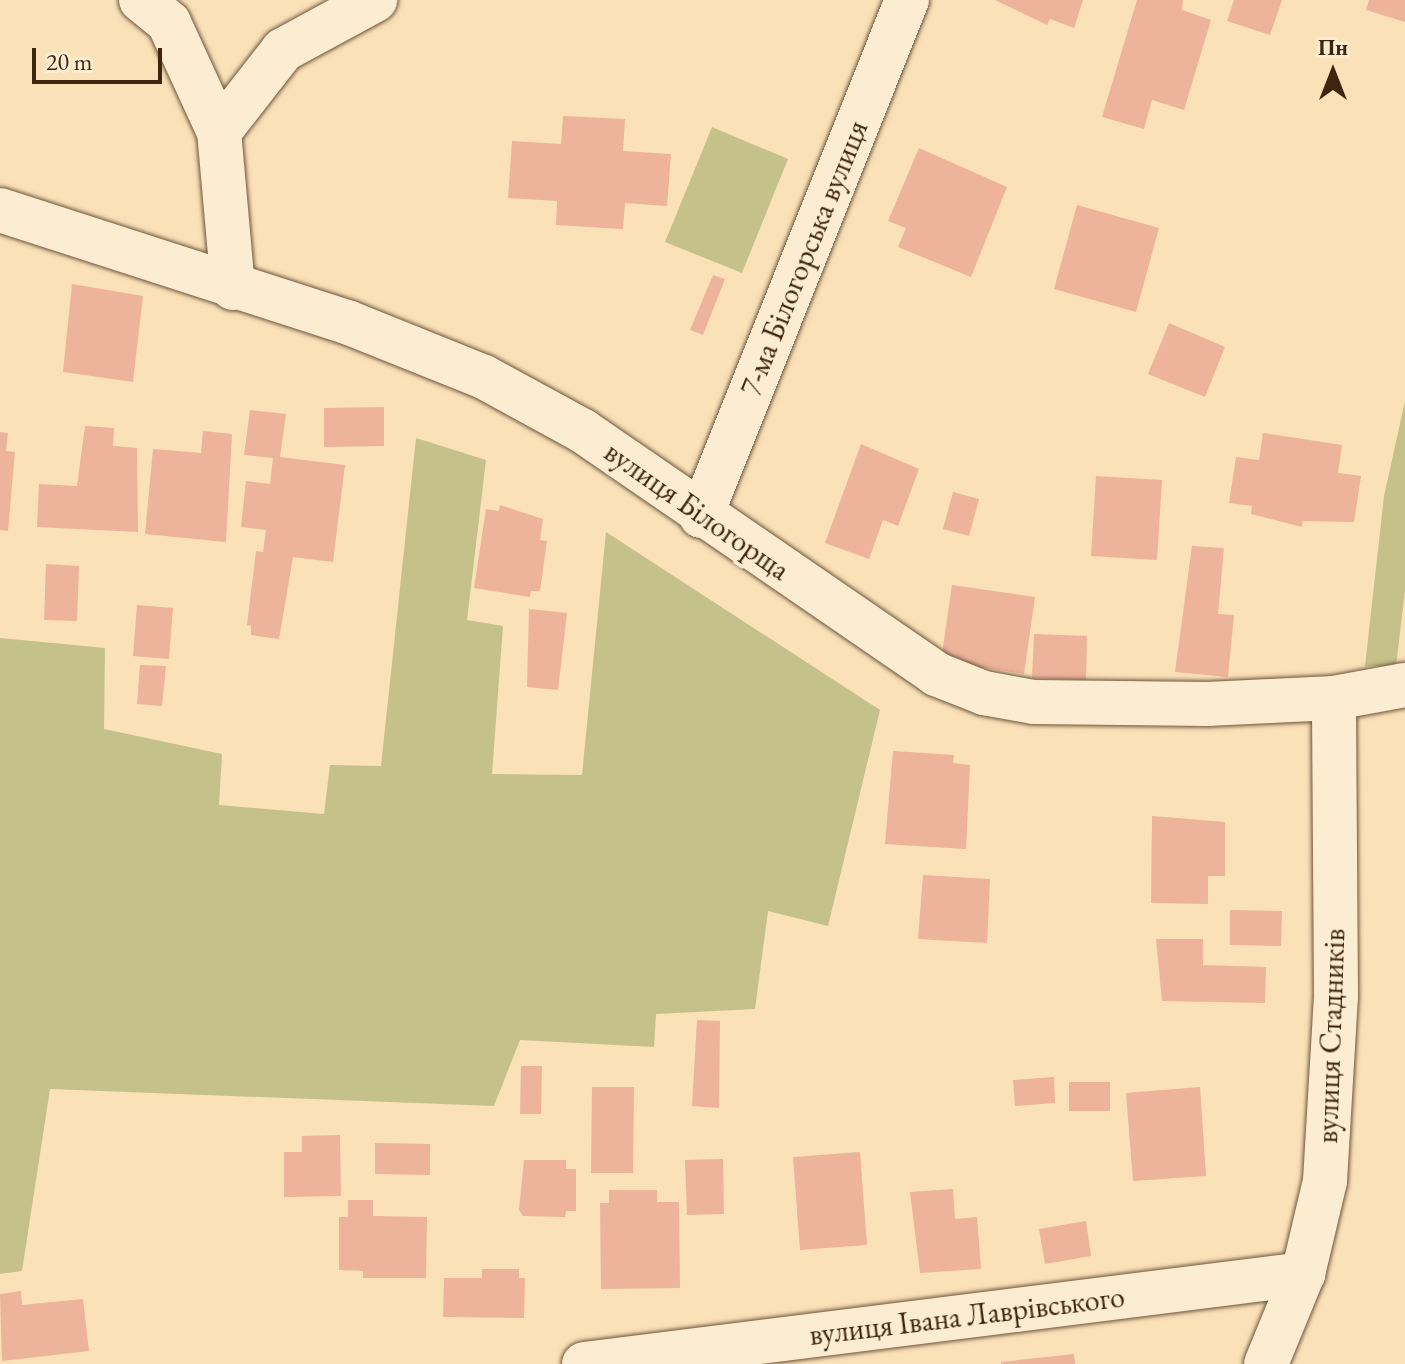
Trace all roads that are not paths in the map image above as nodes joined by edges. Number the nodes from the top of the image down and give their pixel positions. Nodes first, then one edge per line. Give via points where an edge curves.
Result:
1 (141, 0) edge
2 (375, 0) edge
3 (907, 0) edge
4 (219, 132) junction
5 (0, 210) edge
6 (233, 288) junction
7 (701, 516) junction
8 (1405, 685) edge
9 (1334, 698) junction
10 (1303, 1274) junction
11 (584, 1364) edge
12 (1266, 1364) edge

1 - 4 street via 169,23
2 - 4 street via 283,50
3 - 7 street, 7-ма Білогорська вулиця
4 - 6 street
5 - 6 street, вулиця Білогорща
6 - 7 street, вулиця Білогорща via 347,322 484,377 583,431
7 - 9 street, вулиця Білогорща via 936,674 984,693 1034,702
8 - 9 street, вулиця Білогорща
9 - 10 street, вулиця Стадників via 1336,996 1325,1181
10 - 11 street, вулиця Івана Лаврівського
10 - 12 street, вулиця Стадників

